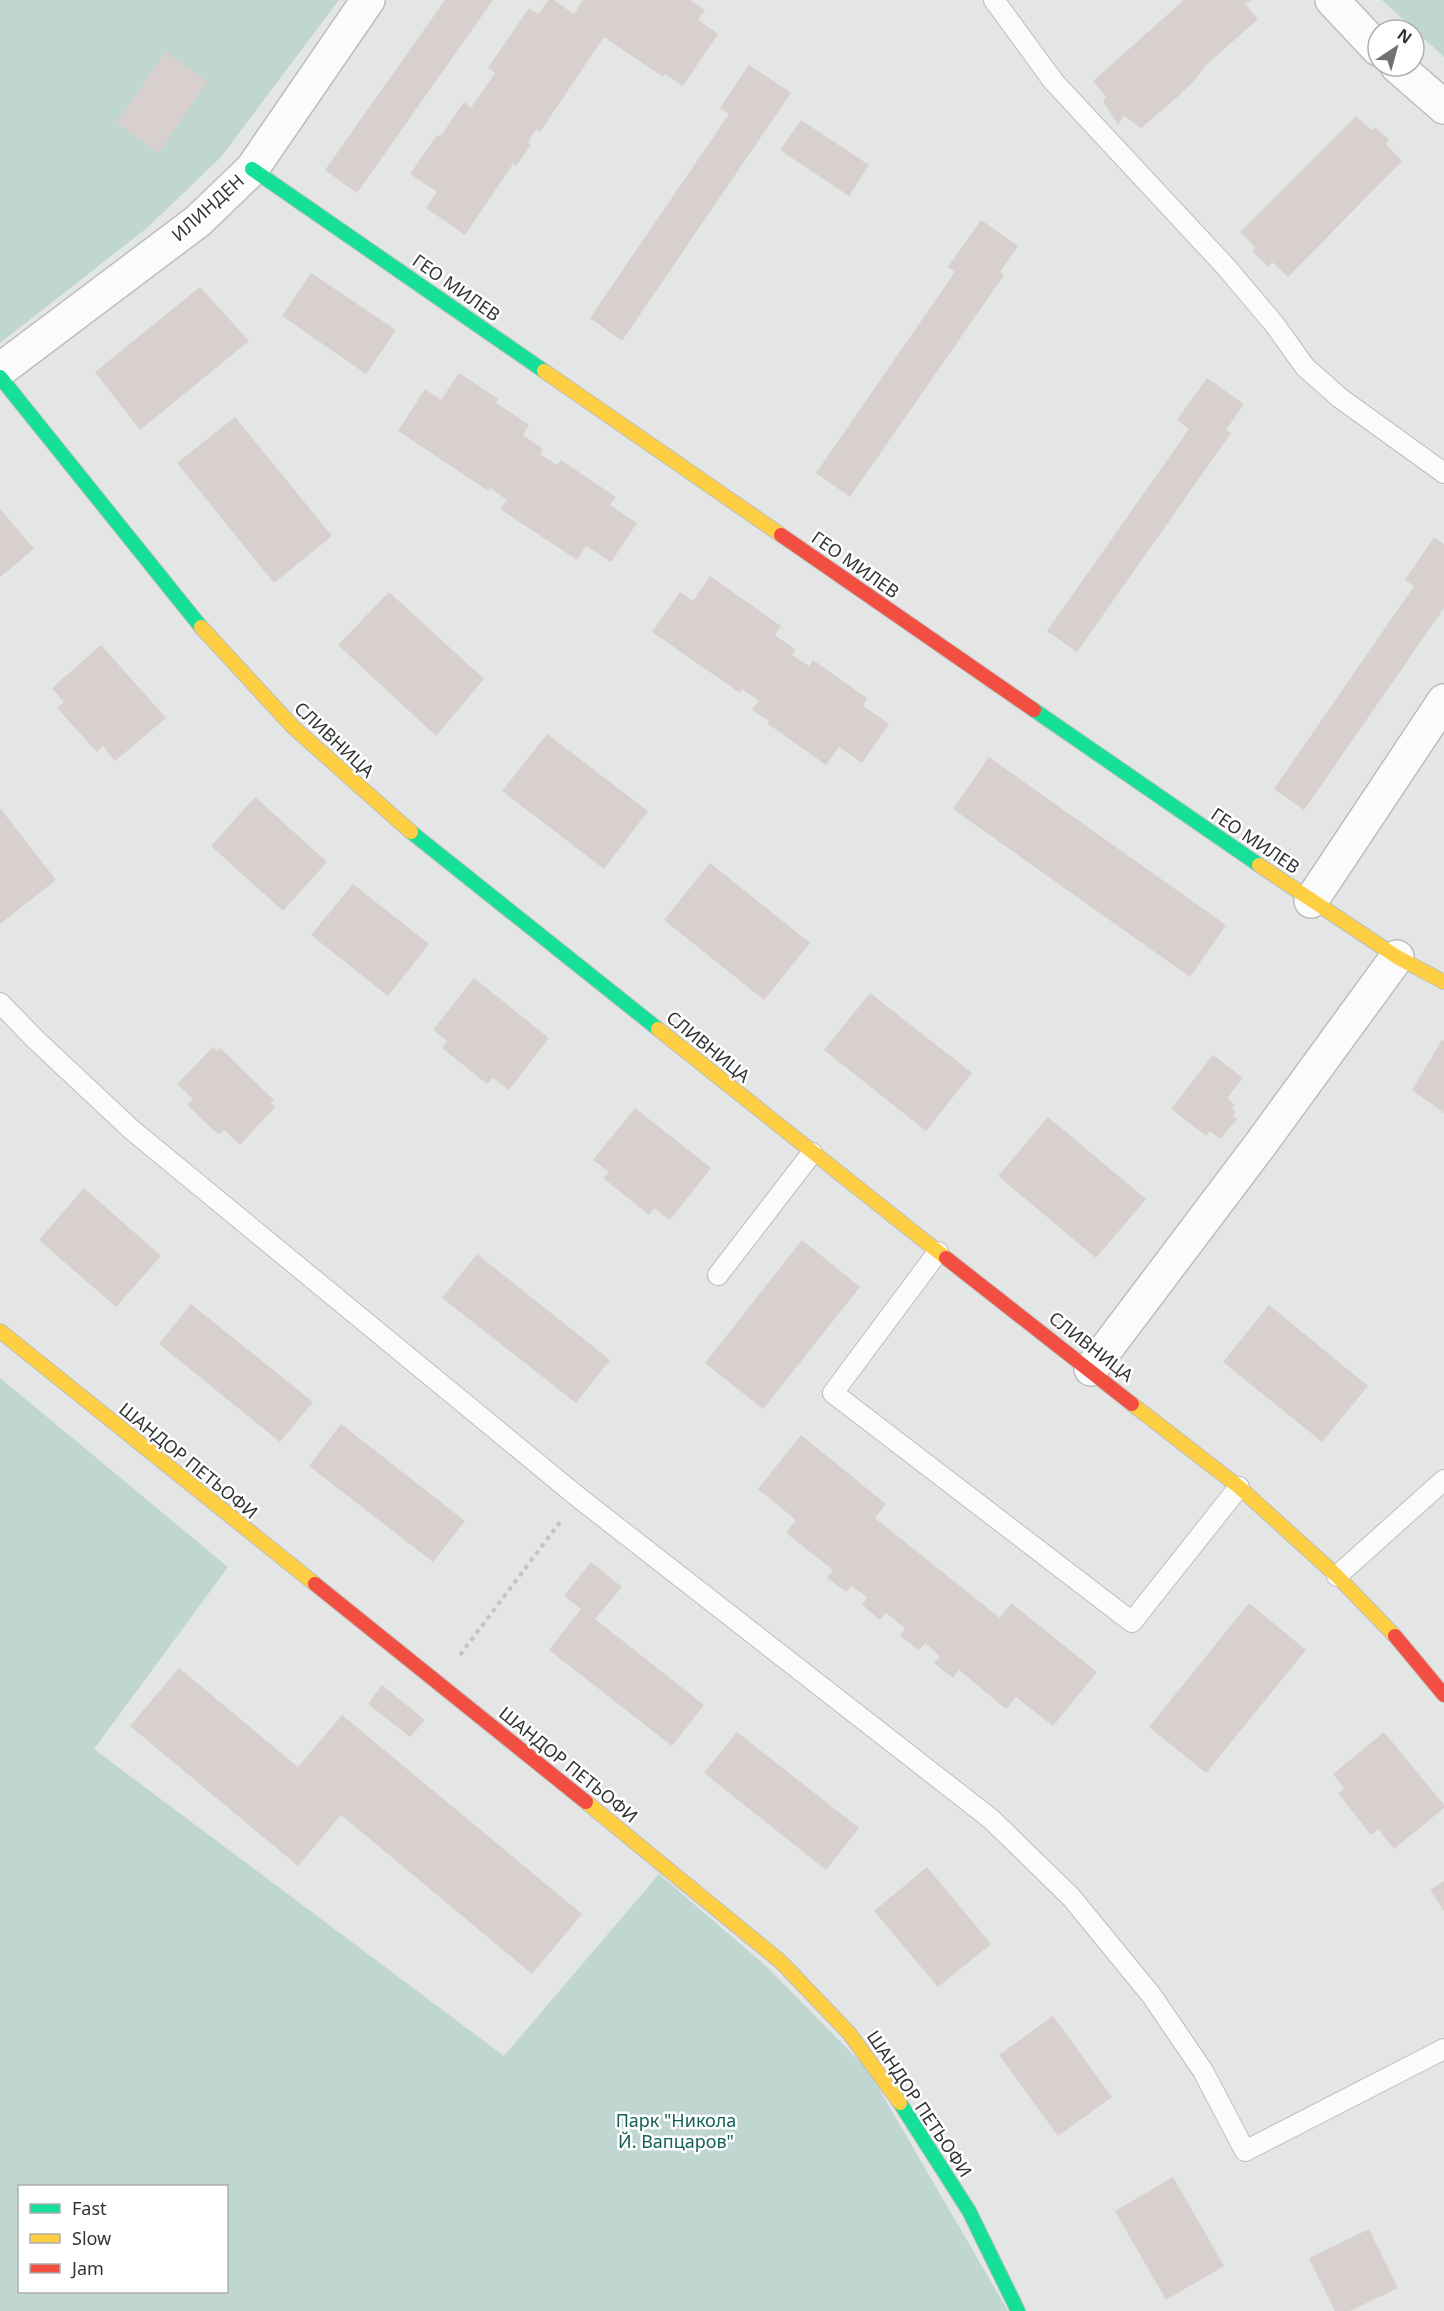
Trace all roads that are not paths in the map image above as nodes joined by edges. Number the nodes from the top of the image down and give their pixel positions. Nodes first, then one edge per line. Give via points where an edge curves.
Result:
1 (368, 0) edge
2 (994, 0) edge
3 (1332, 0) edge
4 (1366, 36) edge
5 (1411, 78) edge
6 (1444, 107) edge
7 (252, 169) junction
8 (0, 370) edge
9 (0, 377) edge
10 (1444, 473) edge
11 (1444, 701) edge
12 (1311, 901) junction
13 (1397, 957) junction
14 (1444, 982) edge
15 (0, 1002) edge
16 (812, 1153) junction
17 (938, 1252) junction
18 (718, 1275) dead end
19 (0, 1331) edge
20 (1091, 1369) junction
21 (1444, 1480) edge
22 (1239, 1487) junction
23 (1337, 1576) junction
24 (1444, 1695) edge
25 (1444, 2049) edge
26 (1018, 2311) edge

1 - 7 street, ИЛИНДЕН
2 - 10 lane via 1054,82 1226,267 1305,367 1340,398
3 - 4 street
5 - 6 street
7 - 8 street, ИЛИНДЕН via 198,221
7 - 12 street, ГЕО МИЛЕВ
9 - 16 street, СЛИВНИЦА via 203,630 293,727 388,814
11 - 12 street
12 - 13 street, ГЕО МИЛЕВ
13 - 14 street, ГЕО МИЛЕВ
13 - 20 street
15 - 25 lane via 132,1130 578,1497 991,1819 1063,1889 1152,1996 1203,2071 1245,2151
16 - 17 street, СЛИВНИЦА
16 - 18 lane
17 - 20 street, СЛИВНИЦА
17 - 22 lane via 833,1393 1132,1622
19 - 26 street, ШАНДОР ПЕТЬОФИ via 781,1962 849,2033 911,2118 969,2211
20 - 22 street, СЛИВНИЦА
21 - 23 lane
22 - 23 street, СЛИВНИЦА
23 - 24 street, СЛИВНИЦА

